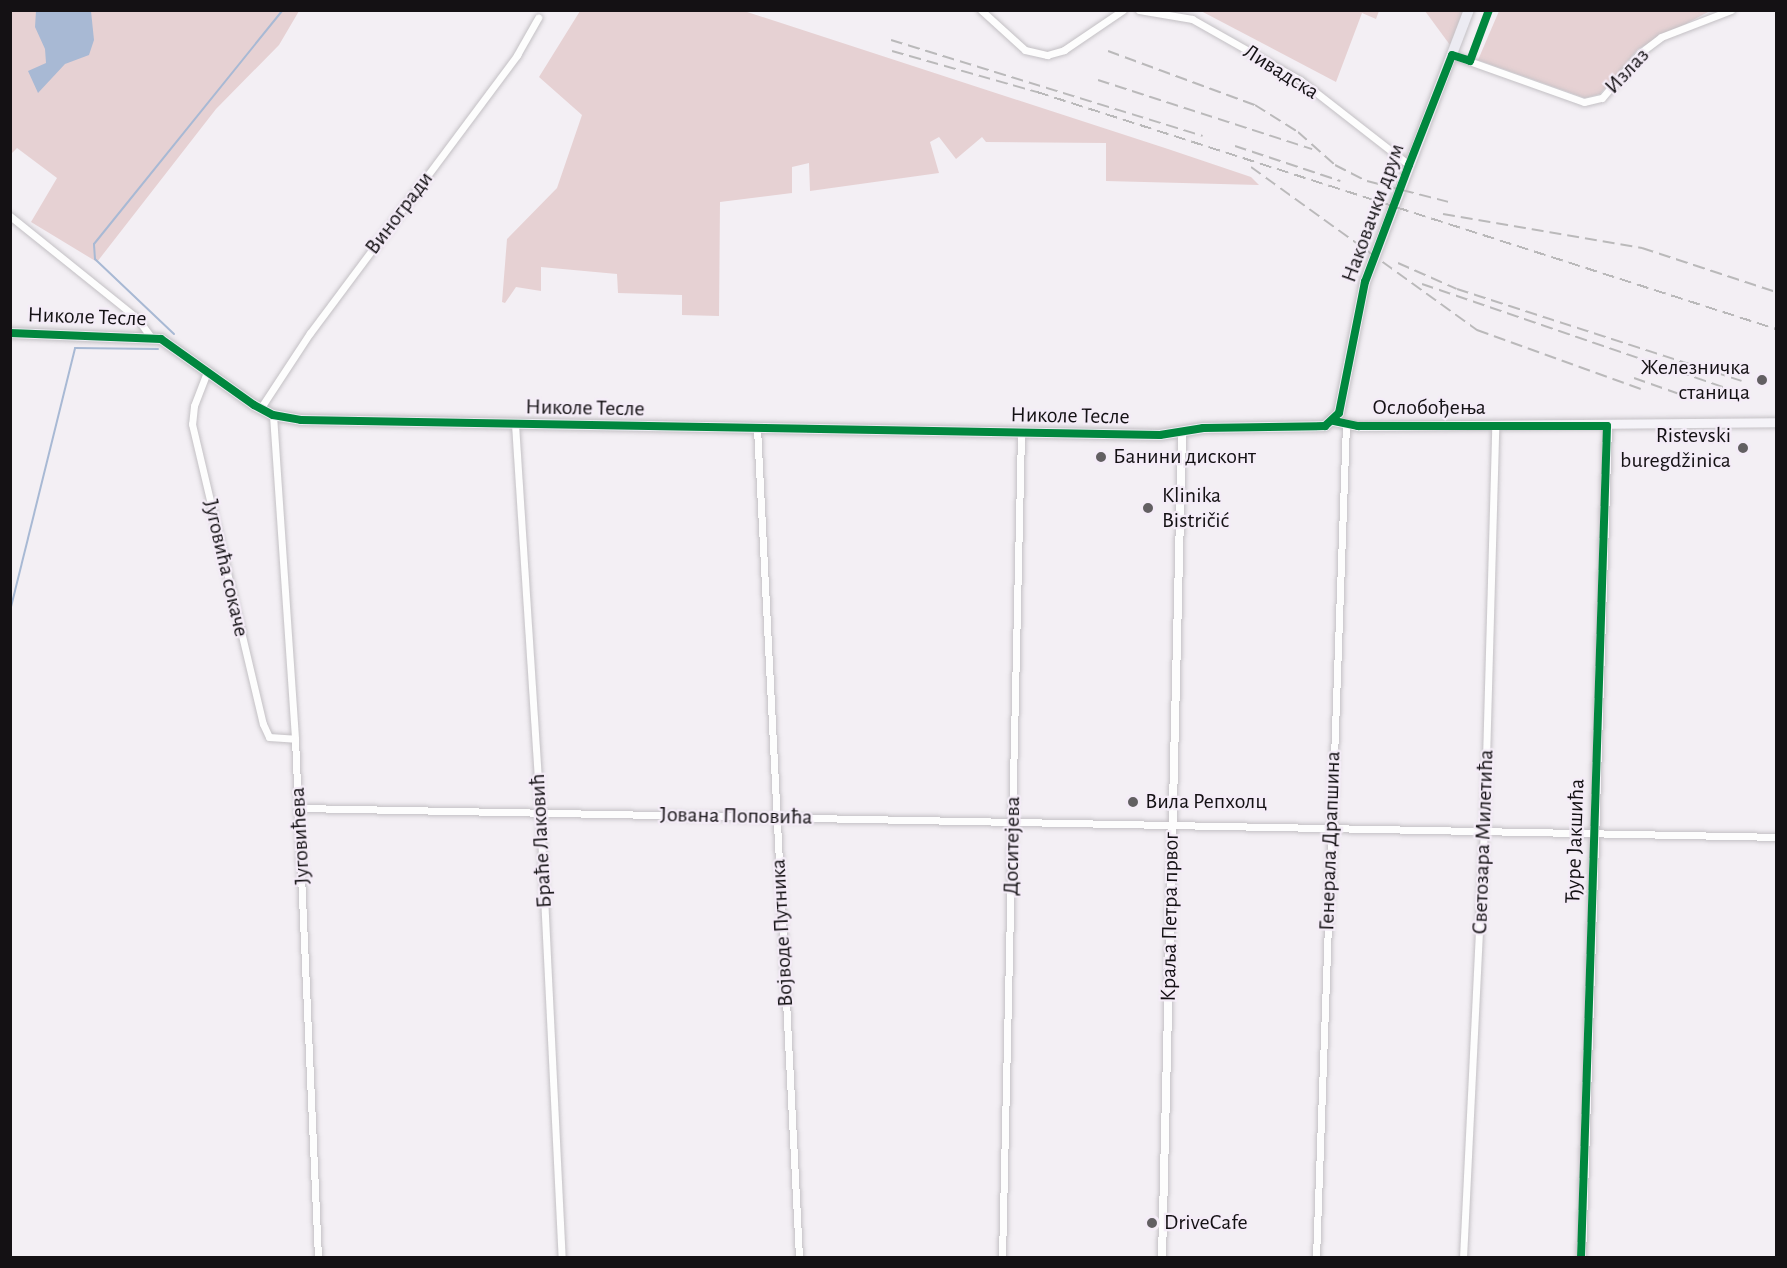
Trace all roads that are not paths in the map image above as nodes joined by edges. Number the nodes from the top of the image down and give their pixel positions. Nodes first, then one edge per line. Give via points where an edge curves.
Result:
1 (981, 10) edge
2 (1123, 10) edge
3 (1139, 10) edge
4 (1469, 10) edge
5 (1731, 10) edge
6 (538, 18) dead end
7 (1452, 56) junction
8 (1409, 165) junction
9 (10, 216) edge
10 (10, 333) edge
11 (152, 337) junction
12 (207, 372) junction
13 (260, 409) junction
14 (273, 415) junction
15 (1334, 421) junction
16 (1776, 422) edge
17 (515, 424) junction
18 (1346, 425) junction
19 (1496, 426) junction
20 (1607, 426) junction
21 (757, 428) junction
22 (1182, 433) junction
23 (1021, 434) junction
24 (295, 739) junction
25 (299, 808) junction
26 (540, 814) junction
27 (775, 816) junction
28 (1012, 822) junction
29 (1172, 827) junction
30 (1331, 828) junction
31 (1484, 831) junction
32 (1593, 835) junction
33 (1776, 837) edge
34 (318, 1257) edge
35 (562, 1257) edge
36 (800, 1257) edge
37 (1002, 1257) edge
38 (1161, 1257) edge
39 (1316, 1257) edge
40 (1463, 1257) edge
41 (1581, 1257) edge

1 - 2 street via 1025,50 1047,55 1064,50
3 - 8 street, Ливадска via 1192,19 1300,80
4 - 7 main road, Наковачки друм
5 - 7 street, Излаз via 1661,37 1640,53 1602,98 1584,102
6 - 13 street, Виногради via 517,55 310,333
7 - 8 main road, Наковачки друм
8 - 15 main road, Наковачки друм via 1365,282 1339,413
9 - 11 street via 137,318
10 - 11 main road, Николе Тесле
11 - 12 main road, Николе Тесле via 174,346
12 - 13 main road, Николе Тесле
12 - 24 street, Југовића сокаче via 194,406 192,424 263,724 269,737
13 - 14 main road, Николе Тесле
14 - 17 main road, Николе Тесле via 301,420
14 - 24 street, Југовићева
15 - 18 main road, Ослобођења
15 - 22 main road, Ослобођења via 1325,426 1203,428
16 - 20 main road, Ослобођења
17 - 21 main road, Николе Тесле
17 - 26 street, Браће Лаковић
18 - 19 main road, Ослобођења
18 - 30 street, Генерала Драпшина
19 - 20 main road, Ослобођења
19 - 31 street, Светозара Милетића
20 - 32 main road, Ђуре Јакшића
21 - 23 main road, Николе Тесле
21 - 27 street, Војводе Путника
22 - 23 main road, Николе Тесле
22 - 29 street, Краља Петра првог
23 - 28 street, Доситејева
24 - 25 street, Југовићева
25 - 26 street, Јована Поповића
25 - 34 street, Југовићева
26 - 27 street, Јована Поповића
26 - 35 street, Браће Лаковић
27 - 28 street, Јована Поповића
27 - 36 street, Војводе Путника
28 - 29 street, Јована Поповића
28 - 37 street, Доситејева
29 - 30 street, Јована Поповића
29 - 38 street, Краља Петра првог
30 - 31 street, Јована Поповића
30 - 39 street, Генерала Драпшина
31 - 32 street, Јована Поповића
31 - 40 street, Светозара Милетића
32 - 33 street, Јована Поповића
32 - 41 main road, Ђуре Јакшића

